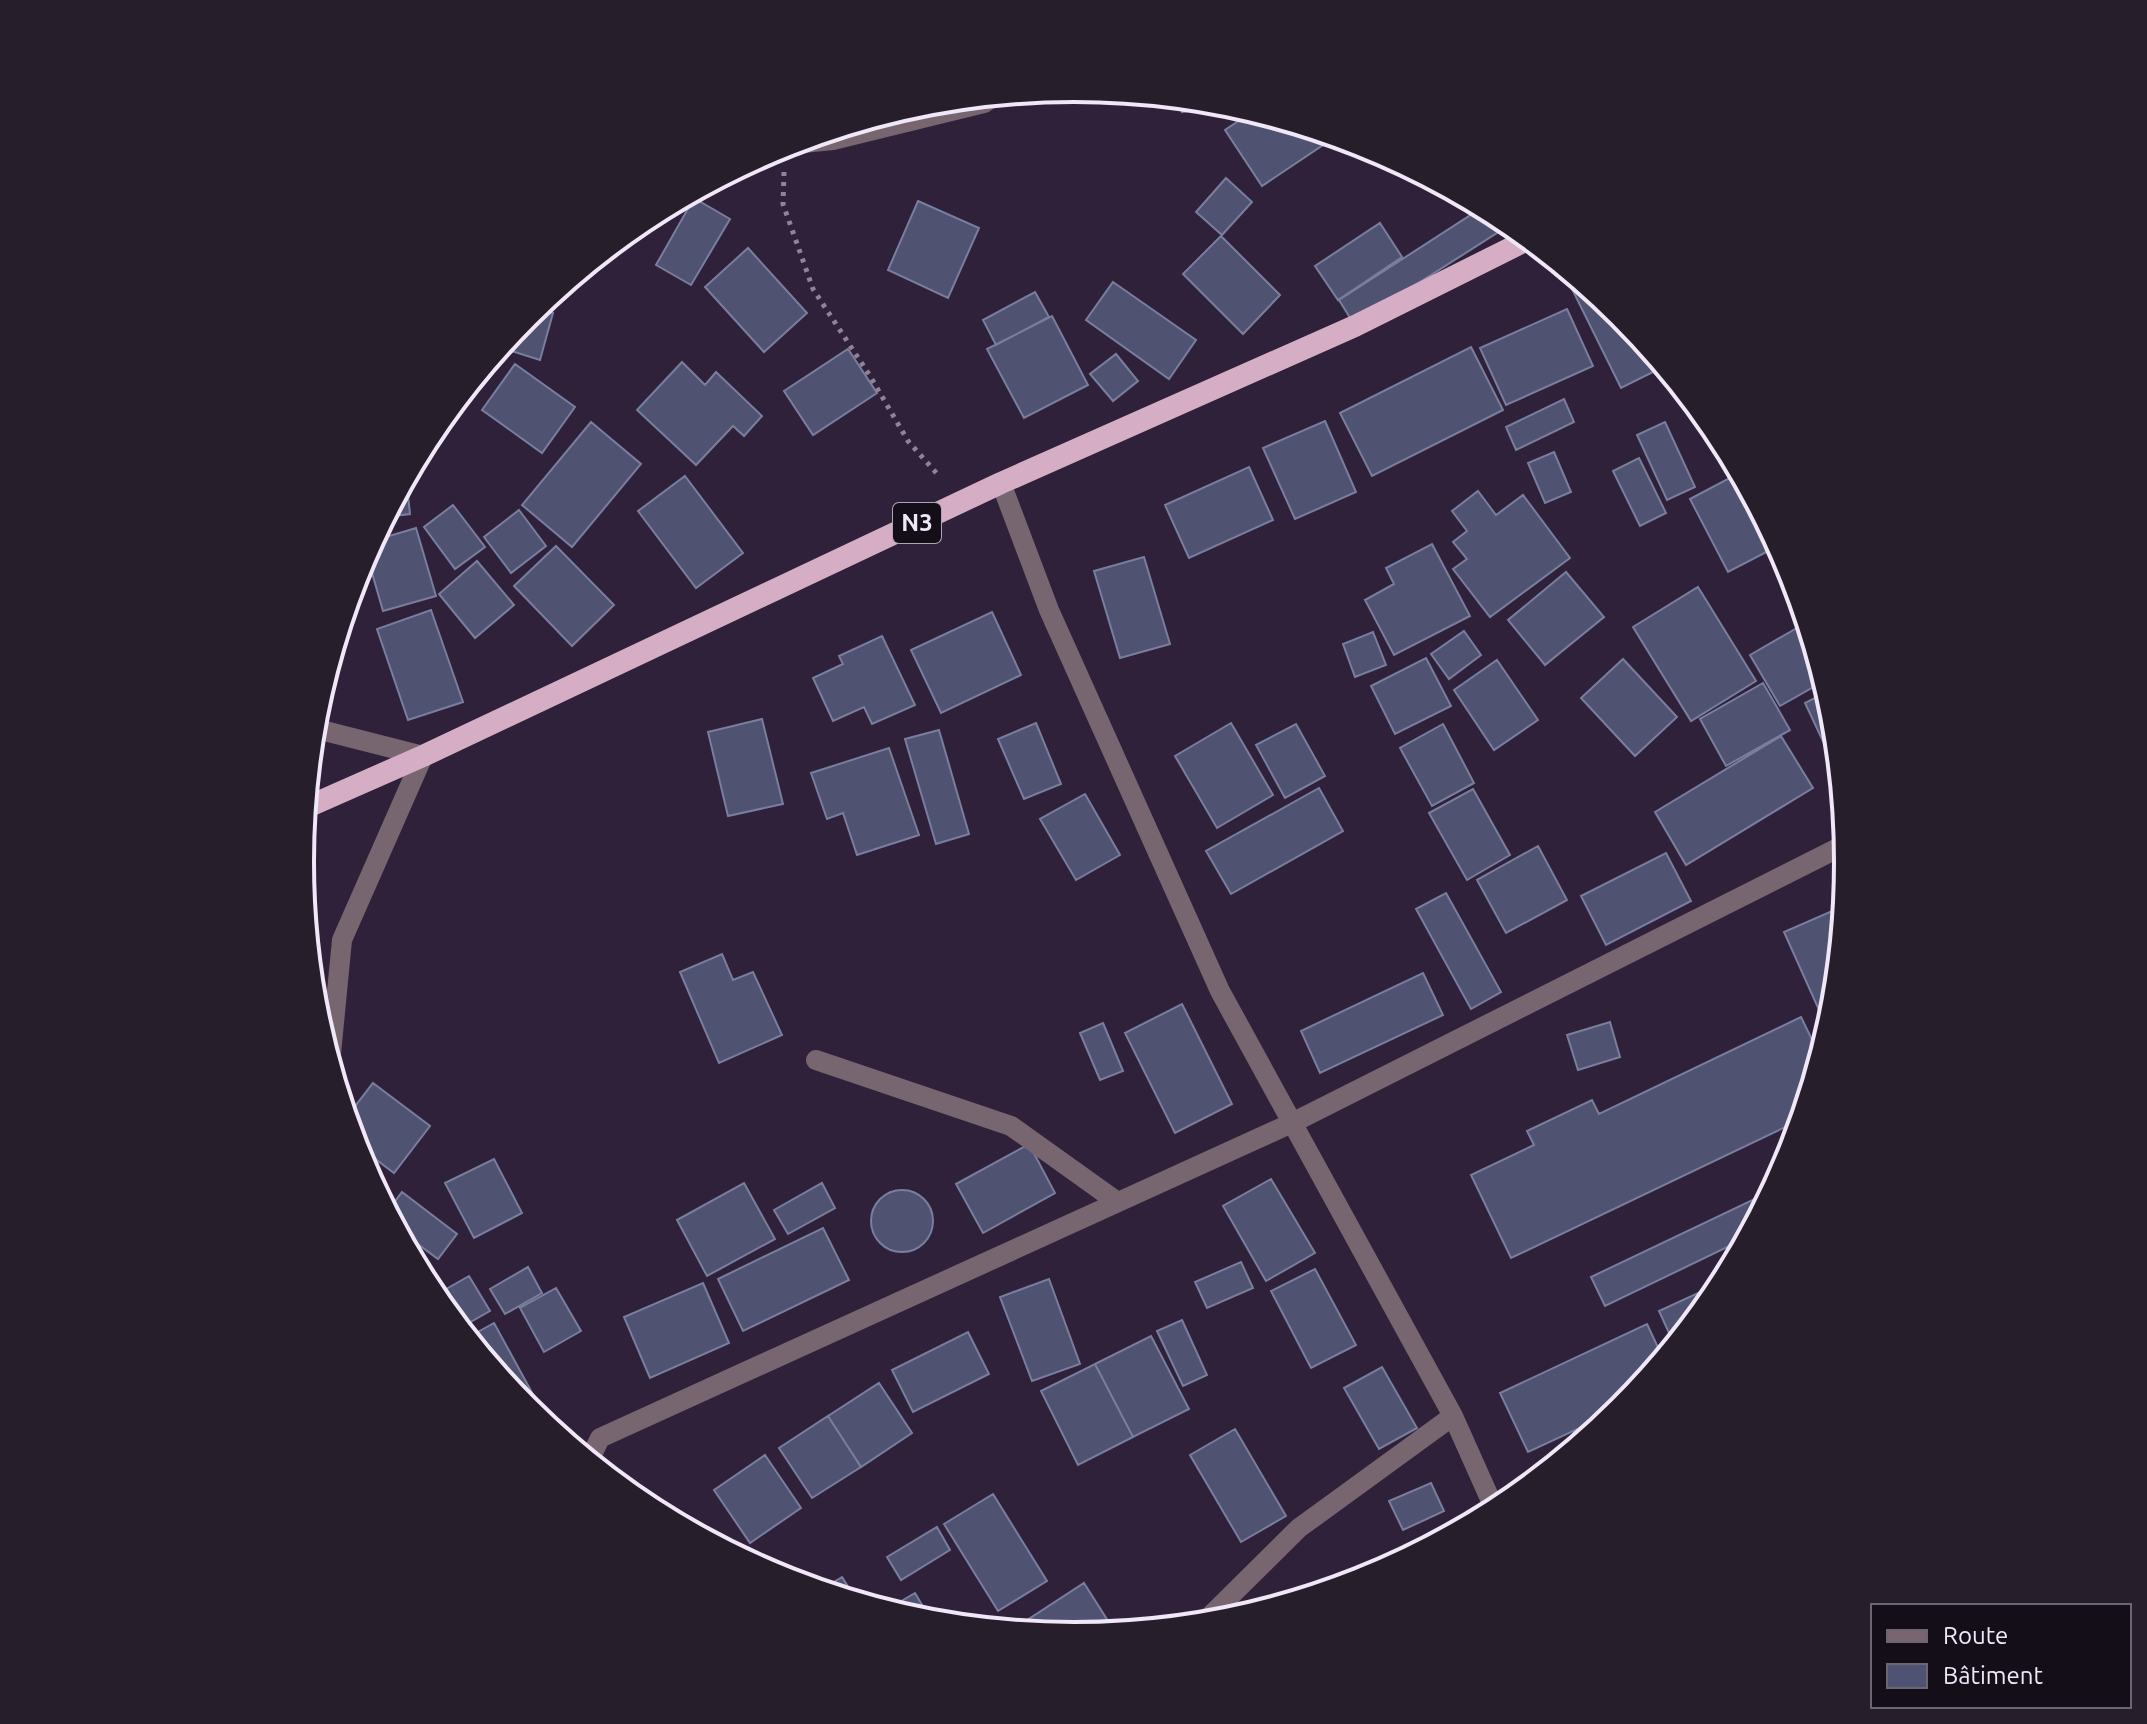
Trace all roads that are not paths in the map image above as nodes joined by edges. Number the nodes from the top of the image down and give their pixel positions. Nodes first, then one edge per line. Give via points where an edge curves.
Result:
1 (931, 116) edge
2 (851, 136) edge
3 (1517, 245) edge
4 (1001, 483) junction
5 (325, 731) edge
6 (423, 756) junction
7 (316, 803) edge
8 (1834, 850) edge
9 (333, 1032) edge
10 (816, 1060) dead end
11 (1292, 1123) junction
12 (1116, 1201) junction
13 (1453, 1416) junction
14 (594, 1451) edge
15 (1490, 1498) edge
16 (1219, 1608) edge

1 - 2 street
3 - 4 highway, N3 via 1355,326
4 - 6 highway, N3
4 - 11 street via 1049,610 1187,920
5 - 6 street
6 - 7 highway, N3
6 - 9 street via 342,940
8 - 11 street
10 - 12 street via 1011,1126
11 - 12 street
11 - 13 street
12 - 14 street via 600,1438
13 - 15 street
13 - 16 street via 1299,1528

